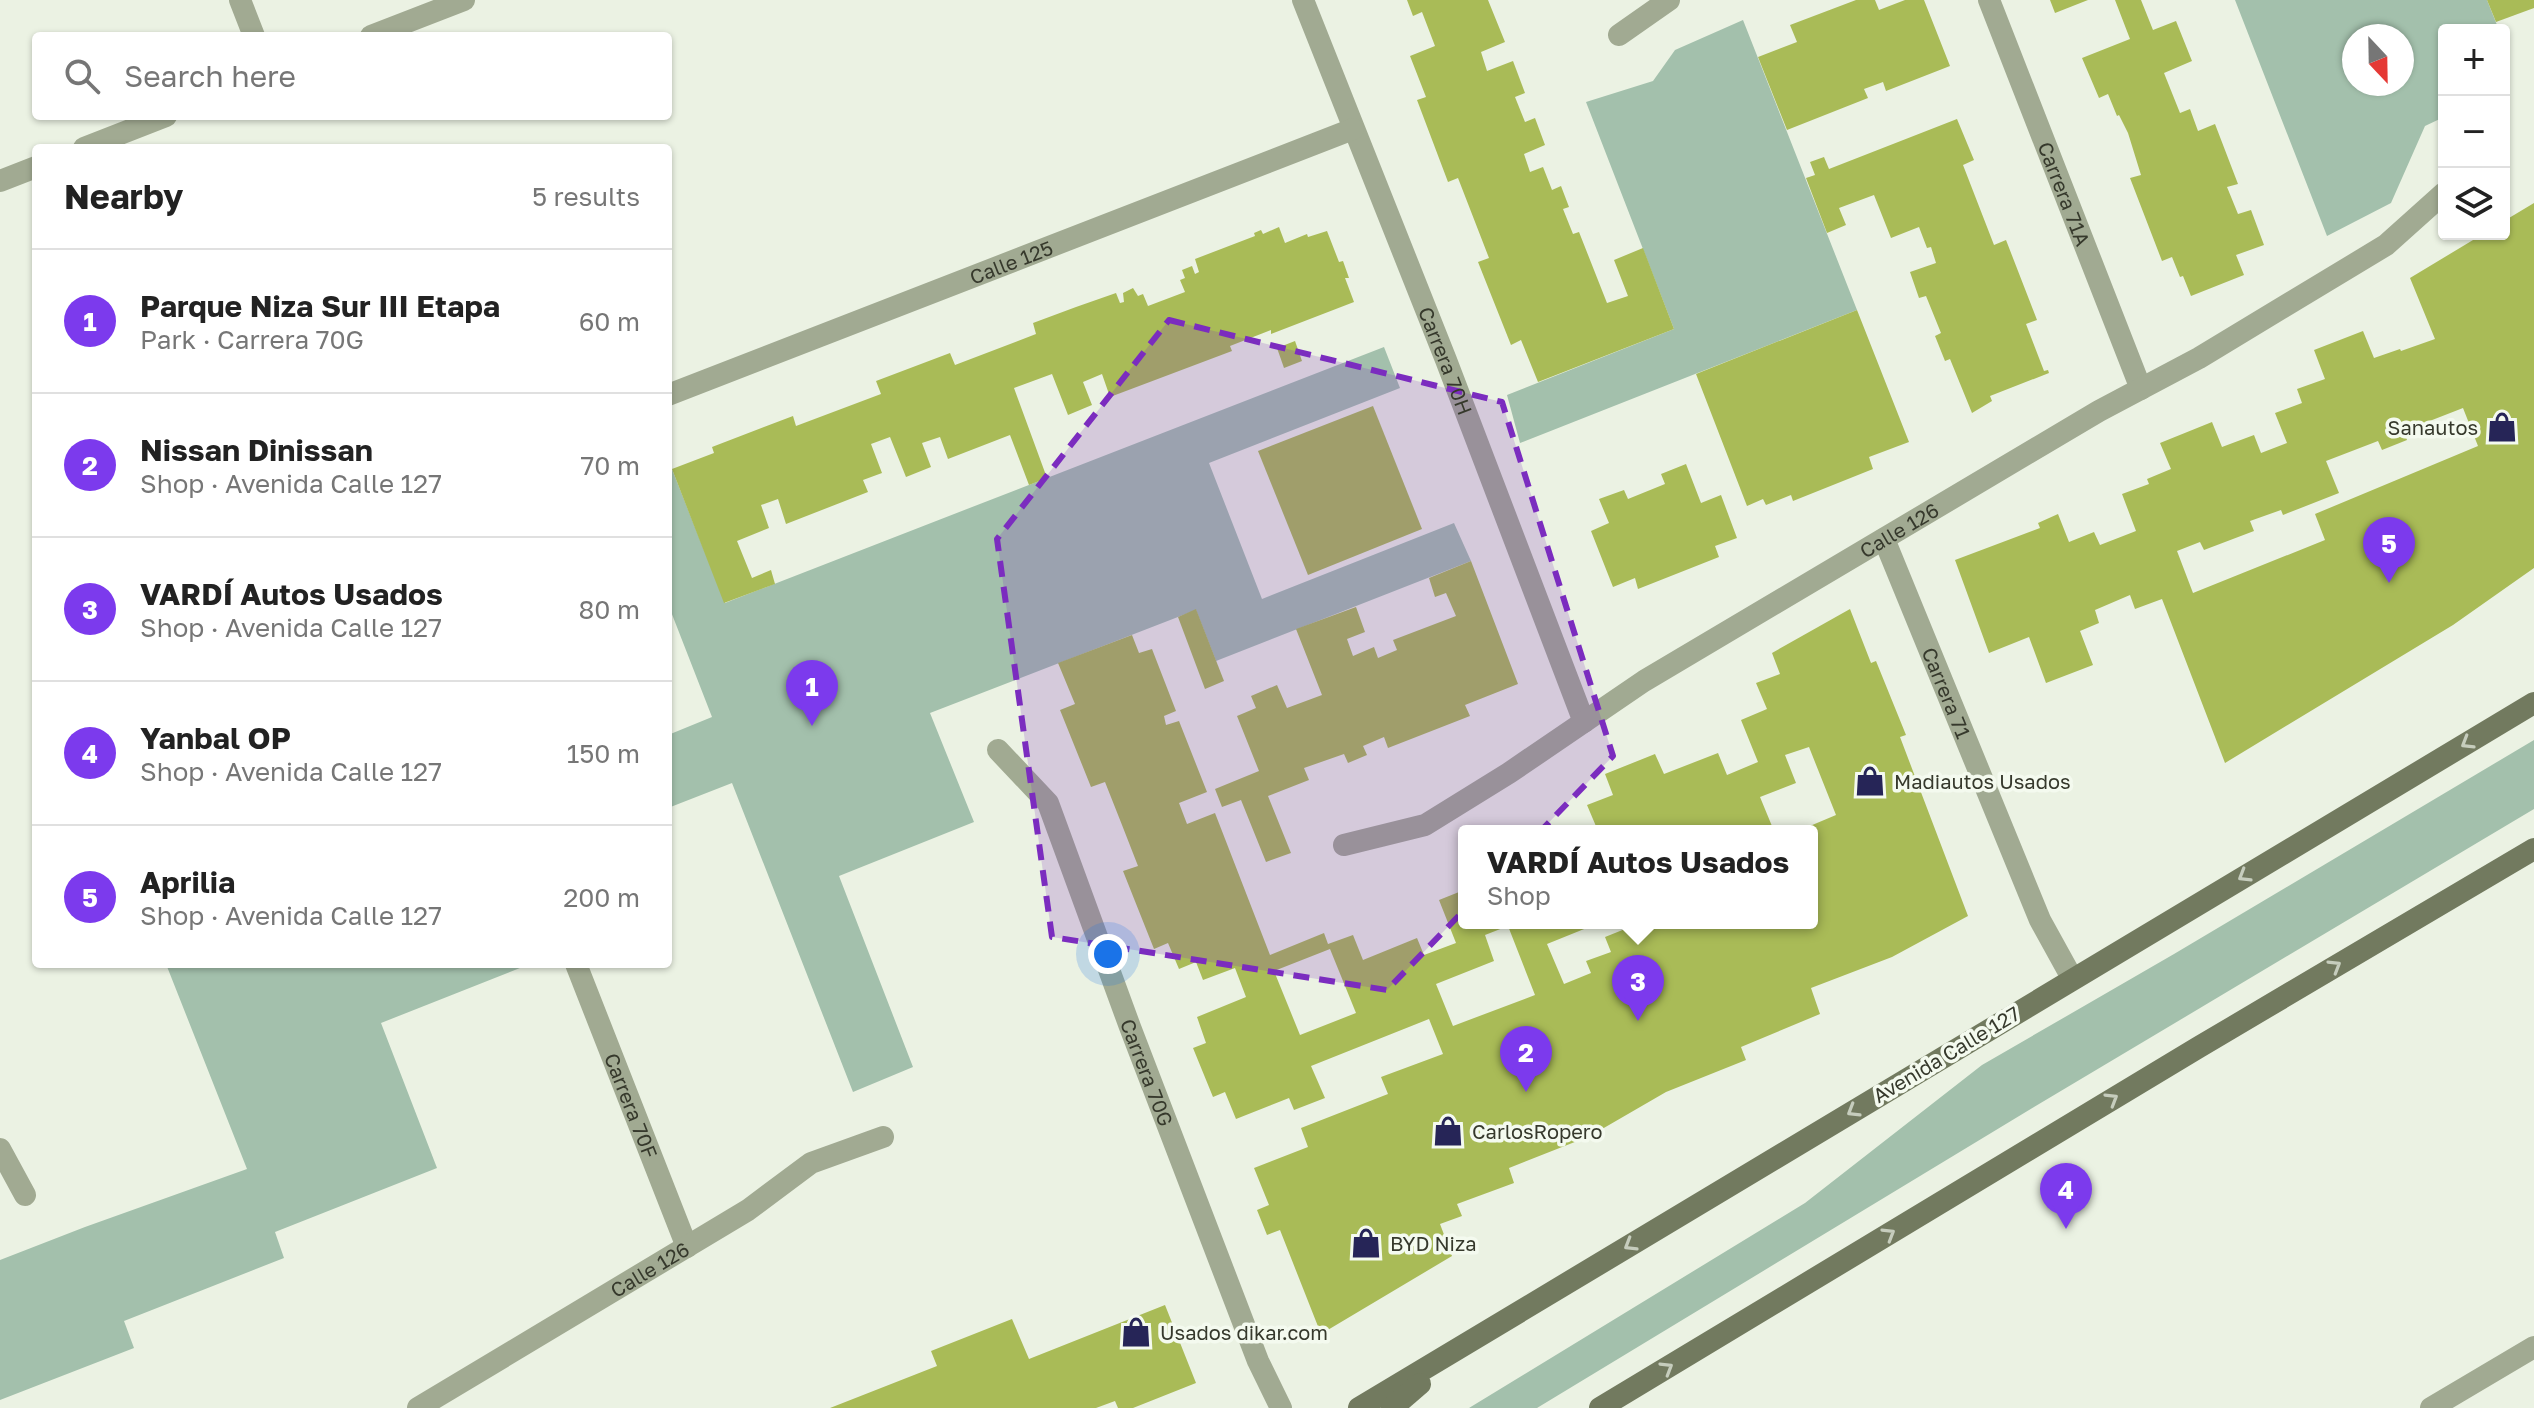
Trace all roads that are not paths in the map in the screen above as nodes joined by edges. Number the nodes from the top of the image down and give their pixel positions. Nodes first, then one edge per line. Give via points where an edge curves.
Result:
1 (240, 0) edge
2 (464, 0) edge
3 (1303, 0) edge
4 (1669, 0) edge
5 (1989, 0) edge
6 (252, 32) edge
7 (381, 32) edge
8 (1619, 35) dead end
9 (156, 120) edge
10 (1353, 129) junction
11 (94, 144) edge
12 (32, 169) edge
13 (0, 181) edge
14 (2438, 198) edge
15 (2141, 389) junction
16 (672, 393) edge
17 (1884, 539) junction
18 (2534, 703) edge
19 (1584, 722) junction
20 (998, 750) dead end
21 (1344, 845) dead end
22 (2534, 849) edge
23 (578, 968) edge
24 (2072, 978) junction
25 (883, 1137) dead end
26 (0, 1149) edge
27 (25, 1195) dead end
28 (687, 1247) junction
29 (1467, 1344) junction
30 (2534, 1347) edge
31 (2436, 1406) edge
32 (418, 1408) edge
33 (1281, 1408) edge
34 (1359, 1408) edge
35 (1392, 1408) edge
36 (1600, 1408) edge

1 - 6 street
2 - 7 street
3 - 10 street, Carrera 70H
4 - 8 street
5 - 15 street, Carrera 71A
9 - 11 street
10 - 16 street, Calle 125
10 - 19 street, Carrera 70H
12 - 13 street
14 - 15 street, Calle 126 via 2386,245
15 - 17 street, Calle 126
17 - 19 street, Calle 126
17 - 24 street, Carrera 71 via 2040,920
18 -> 24 main road, Avenida Calle 127
19 - 21 street, Calle 126 via 1425,825
20 - 33 street, Carrera 70G via 1048,803 1258,1361
36 -> 22 main road
23 - 28 street, Carrera 70F
24 -> 29 main road, Avenida Calle 127
25 - 28 street, Calle 126 via 811,1163
26 - 27 street
28 - 32 street, Calle 126
29 - 34 main road, Avenida Calle 127
29 - 35 main road
30 - 31 street

